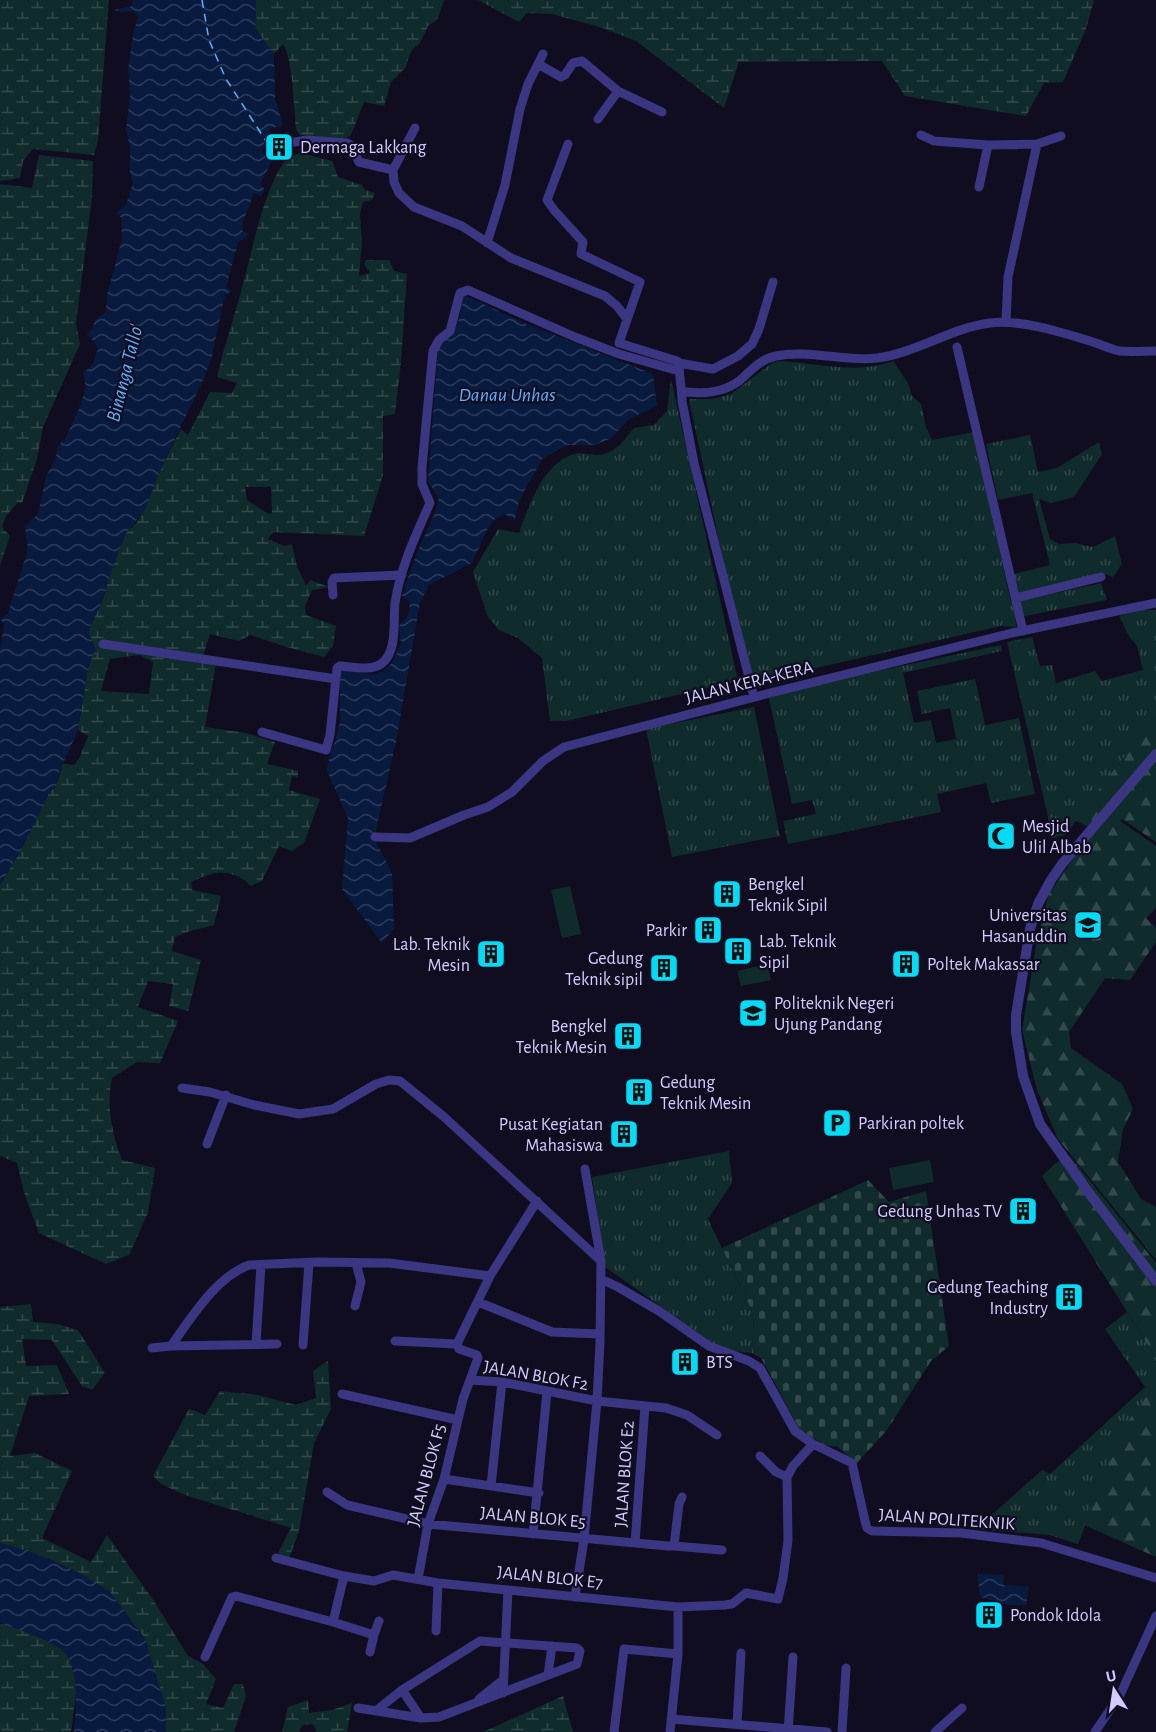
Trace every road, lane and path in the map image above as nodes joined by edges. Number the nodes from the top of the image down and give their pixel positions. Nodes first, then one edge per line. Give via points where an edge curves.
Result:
1 (543, 54) dead end
2 (538, 64) junction
3 (618, 91) junction
4 (662, 112) dead end
5 (598, 119) dead end
6 (415, 128) dead end
7 (921, 135) dead end
8 (1061, 136) dead end
9 (296, 142) dead end
10 (568, 144) dead end
11 (1037, 144) junction
12 (988, 145) junction
13 (393, 170) junction
14 (979, 187) dead end
15 (487, 243) junction
16 (773, 282) dead end
17 (1006, 315) junction
18 (627, 319) junction
19 (957, 347) dead end
20 (1156, 351) edge
21 (680, 378) junction
22 (402, 575) junction
23 (1101, 577) dead end
24 (333, 595) dead end
25 (1016, 598) junction
26 (1156, 603) edge
27 (1023, 631) junction
28 (103, 644) dead end
29 (336, 679) junction
30 (754, 697) junction
31 (262, 732) dead end
32 (1156, 754) edge
33 (375, 837) dead end
34 (182, 1088) dead end
35 (226, 1095) junction
36 (207, 1144) dead end
37 (585, 1169) dead end
38 (537, 1201) junction
39 (601, 1261) junction
40 (309, 1263) junction
41 (356, 1263) junction
42 (261, 1265) junction
43 (490, 1276) junction
44 (601, 1279) junction
45 (1156, 1281) edge
46 (478, 1302) junction
47 (355, 1306) dead end
48 (600, 1334) junction
49 (395, 1341) dead end
50 (256, 1344) junction
51 (277, 1344) dead end
52 (456, 1344) junction
53 (303, 1345) dead end
54 (171, 1346) junction
55 (152, 1348) dead end
56 (470, 1380) junction
57 (502, 1382) junction
58 (547, 1392) junction
59 (342, 1395) dead end
60 (597, 1401) junction
61 (645, 1406) junction
62 (458, 1420) junction
63 (717, 1435) dead end
64 (813, 1444) junction
65 (760, 1456) dead end
66 (787, 1477) junction
67 (444, 1479) junction
68 (491, 1486) junction
69 (327, 1492) dead end
70 (539, 1493) junction
71 (682, 1497) dead end
72 (428, 1524) junction
73 (533, 1534) junction
74 (584, 1539) junction
75 (635, 1544) junction
76 (674, 1546) junction
77 (722, 1550) dead end
78 (276, 1558) dead end
79 (344, 1576) junction
80 (1156, 1578) edge
81 (418, 1579) junction
82 (438, 1583) junction
83 (508, 1590) junction
84 (574, 1597) junction
85 (678, 1607) junction
86 (1156, 1616) edge
87 (378, 1621) dead end
88 (333, 1622) junction
89 (436, 1631) dead end
90 (374, 1635) junction
91 (506, 1642) junction
92 (552, 1646) junction
93 (370, 1652) dead end
94 (741, 1653) dead end
95 (678, 1654) junction
96 (205, 1657) dead end
97 (793, 1657) dead end
98 (846, 1668) dead end
99 (548, 1675) junction
100 (503, 1680) junction
101 (402, 1690) junction
102 (503, 1693) junction
103 (475, 1702) junction
104 (358, 1708) dead end
105 (962, 1708) dead end
106 (377, 1710) junction
107 (421, 1718) junction
108 (671, 1719) junction
109 (737, 1724) junction
110 (788, 1730) edge
111 (614, 1732) edge
112 (670, 1732) edge
113 (827, 1732) edge
114 (842, 1732) edge
115 (935, 1732) edge
116 (1095, 1732) edge

1 - 2 street
2 - 3 street via 561,77 573,63 582,61
2 - 15 street via 520,110 505,185
3 - 4 street
3 - 5 street
6 - 13 street
7 - 12 street via 934,141
8 - 11 street
9 - 13 street via 347,143 359,162
10 - 18 street via 547,200 583,242 581,254 640,282
11 - 12 street
11 - 17 street via 1008,277
12 - 14 street
13 - 15 street via 399,194 414,207 451,220
15 - 18 street via 511,258 605,296
16 - 21 street via 752,344 713,369
17 - 20 street via 1119,351
17 - 21 street via 878,358 773,356 738,382 712,393 687,392
18 - 21 street via 620,343 677,361
19 - 25 street
21 - 22 street via 468,290 460,293 450,332 433,351 422,467 422,484 430,503
21 - 30 street via 694,463
22 - 24 street via 334,578
22 - 29 street via 387,657 373,668 340,666
23 - 25 street
25 - 27 street
26 - 27 street, JALAN KERA-KERA
27 - 30 street, JALAN KERA-KERA
28 - 29 street
29 - 31 street via 326,750
30 - 33 street, JALAN KERA-KERA via 564,747 543,761 512,792 488,807 410,838
32 - 45 street via 1062,864 1038,904 1023,969 1016,1032 1023,1076 1040,1124
34 - 35 street
35 - 36 street
35 - 38 street via 299,1114 333,1109 376,1084 400,1081
37 - 39 street
38 - 39 street
38 - 43 street
39 - 44 street
40 - 41 street
40 - 42 street
40 - 53 street
41 - 43 street via 389,1263
41 - 47 street via 361,1282
42 - 50 street
42 - 54 street via 249,1265 227,1278 200,1304
43 - 46 street
44 - 48 street
44 - 64 street, JALAN POLITEKNIK via 659,1311 709,1346 760,1368 795,1431
46 - 48 street via 552,1332
46 - 52 street
48 - 60 street
49 - 52 street
50 - 51 street
50 - 54 street
52 - 56 street, JALAN BLOK F5 via 478,1357
54 - 55 street
56 - 57 street, JALAN BLOK F2
56 - 62 street, JALAN BLOK F5
57 - 58 street, JALAN BLOK F2
57 - 68 street
58 - 60 street, JALAN BLOK F2
58 - 70 street
59 - 62 street
60 - 61 street, JALAN BLOK F2
60 - 74 street
61 - 63 street, JALAN BLOK F2 via 680,1412
61 - 75 street, JALAN BLOK E2
62 - 67 street, JALAN BLOK F5
64 - 66 street
64 - 80 street, JALAN POLITEKNIK via 852,1463 867,1528 872,1532 961,1533 1041,1543
65 - 66 street
66 - 85 street, JALAN BLOK E7 via 788,1541 779,1599 746,1593 732,1604
67 - 68 street
67 - 72 street, JALAN BLOK F5
68 - 70 street
69 - 72 street, JALAN BLOK E5 via 348,1505
70 - 73 street
71 - 76 street
72 - 73 street, JALAN BLOK E5
72 - 81 street, JALAN BLOK F5
73 - 74 street, JALAN BLOK E5
74 - 75 street, JALAN BLOK E5
74 - 84 street
75 - 76 street, JALAN BLOK E5
76 - 77 street, JALAN BLOK E5
78 - 79 street, JALAN BLOK E7
79 - 81 street, JALAN BLOK E7 via 374,1581 393,1575
79 - 88 street
81 - 82 street, JALAN BLOK E7
82 - 83 street, JALAN BLOK E7
82 - 89 street
83 - 84 street, JALAN BLOK E7
83 - 91 street
84 - 85 street, JALAN BLOK E7
85 - 95 street
86 - 116 street via 1120,1695
87 - 90 street
88 - 90 street
88 - 96 street via 236,1596 229,1601
90 - 93 street
91 - 92 street
91 - 100 street
91 - 101 street via 478,1642
92 - 99 street
92 - 99 street via 580,1651 577,1664
94 - 109 street
95 - 108 street
95 - 111 street via 623,1650
97 - 110 street
98 - 114 street
99 - 102 street
100 - 102 street
100 - 103 street
101 - 106 street
101 - 107 street
102 - 103 street
103 - 107 street via 439,1717
104 - 106 street
105 - 115 street
106 - 107 street
108 - 109 street
108 - 112 street
109 - 110 street
110 - 113 street

